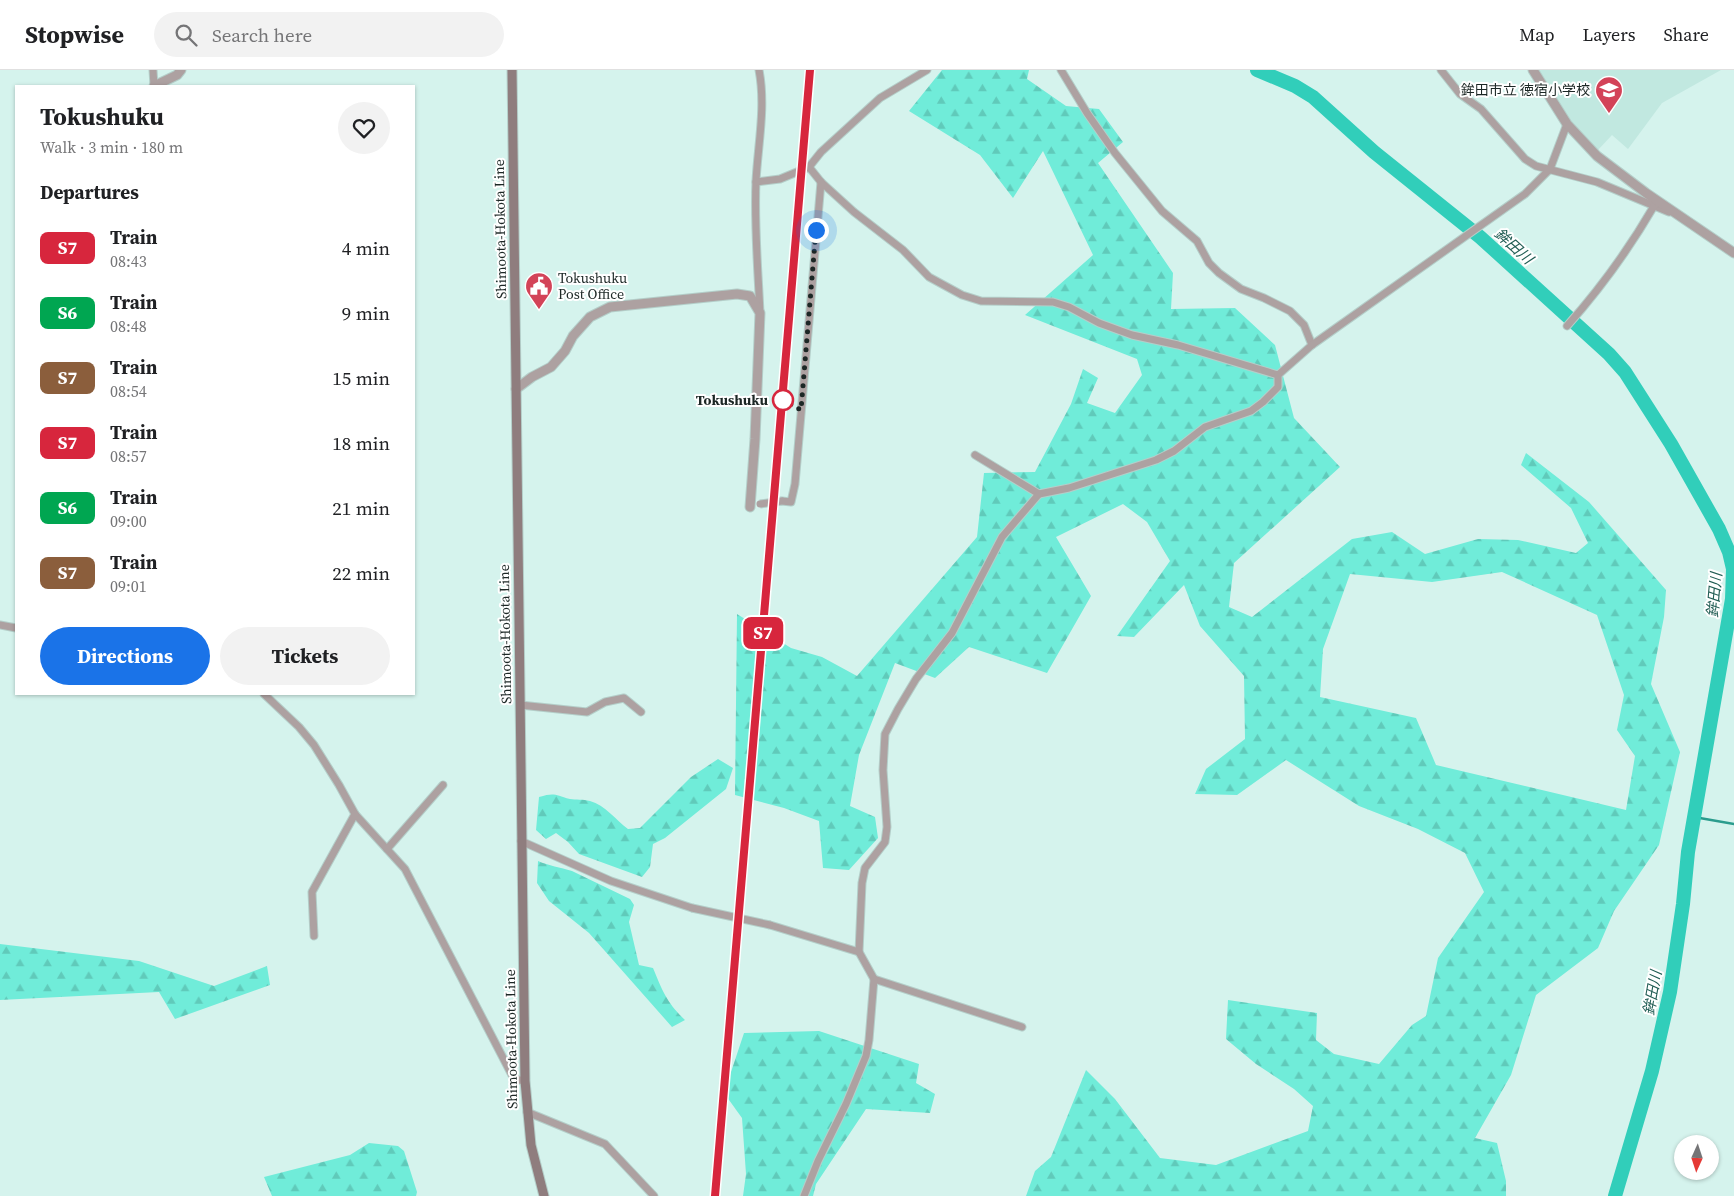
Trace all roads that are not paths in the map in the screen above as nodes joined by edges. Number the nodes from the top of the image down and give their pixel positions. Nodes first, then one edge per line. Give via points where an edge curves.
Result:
1 (153, 70) edge
2 (182, 70) edge
3 (512, 70) edge
4 (759, 70) edge
5 (927, 70) edge
6 (1061, 70) edge
7 (1441, 70) edge
8 (1533, 70) edge
9 (154, 85) edge
10 (156, 85) edge
11 (1567, 124) junction
12 (809, 167) junction
13 (1550, 169) junction
14 (756, 182) junction
15 (822, 182) junction
16 (1654, 206) junction
17 (1678, 216) junction
18 (1734, 254) edge
19 (760, 313) junction
20 (1567, 326) dead end
21 (1312, 345) junction
22 (1278, 376) junction
23 (516, 389) junction
24 (975, 455) dead end
25 (1039, 494) junction
26 (750, 507) joint
27 (0, 625) edge
28 (15, 628) edge
29 (265, 695) edge
30 (520, 705) junction
31 (641, 712) dead end
32 (443, 785) dead end
33 (355, 814) junction
34 (521, 841) junction
35 (387, 849) junction
36 (314, 936) dead end
37 (859, 952) junction
38 (874, 979) junction
39 (1022, 1027) dead end
40 (525, 1081) junction
41 (527, 1112) junction
42 (544, 1196) edge
43 (654, 1196) edge
44 (804, 1196) edge

1 - 9 street
2 - 10 street
3 - 23 main road, Shimoota-Hokota Line
4 - 14 street via 762,119
5 - 12 street via 880,98 820,152
6 - 21 street via 1115,153 1162,211 1197,241 1219,273 1240,288 1290,311 1304,325
7 - 13 street via 1460,94 1481,109 1525,159
8 - 11 street
11 - 13 street
11 - 17 street via 1597,156
12 - 14 street via 780,179
12 - 15 street
13 - 16 street via 1597,182
13 - 21 street via 1525,194
14 - 19 street
15 - 22 street via 929,276 962,295 980,301 1053,302 1132,335 1178,345
15 - 26 street, bridge via 795,484 791,502
16 - 17 street
16 - 20 street via 1600,288
17 - 18 street
19 - 23 street via 750,296 737,294 610,307 590,316 551,367
19 - 26 street
21 - 22 street
22 - 25 street via 1278,387 1263,402 1205,427 1162,457 1069,488
23 - 30 main road, Shimoota-Hokota Line
24 - 25 street
25 - 37 street via 1002,537 952,633 916,679 885,734 887,827 885,842 865,868
27 - 28 street
29 - 33 street via 299,726 314,745
30 - 31 street via 587,712 605,702 624,698
30 - 34 main road, Shimoota-Hokota Line
32 - 35 street
33 - 35 street
33 - 36 street via 312,892
34 - 37 street, bridge via 611,881 692,908 770,925
34 - 40 main road, Shimoota-Hokota Line
35 - 40 street via 405,869 514,1079
37 - 38 street
38 - 39 street
38 - 44 street via 866,1056
40 - 41 main road, Shimoota-Hokota Line
41 - 42 main road, Shimoota-Hokota Line via 531,1145
41 - 43 street via 604,1144

